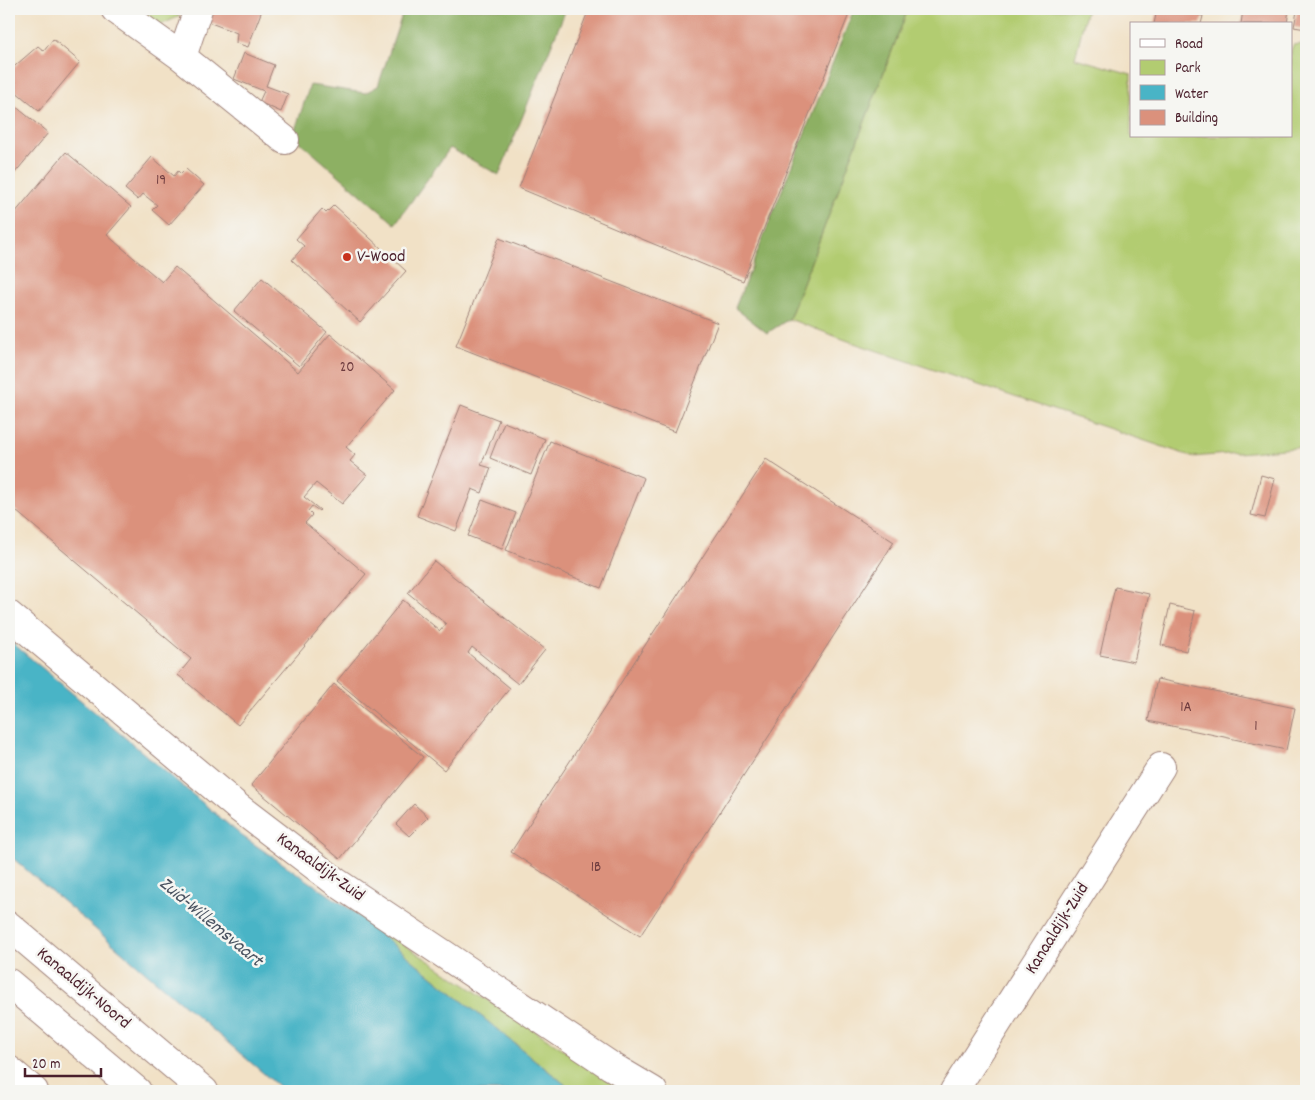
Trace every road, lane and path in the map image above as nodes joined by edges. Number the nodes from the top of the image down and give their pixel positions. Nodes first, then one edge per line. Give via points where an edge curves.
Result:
1 (115, 9) edge
2 (198, 9) edge
3 (182, 57) junction
4 (285, 140) dead end
5 (9, 616) edge
6 (1161, 767) dead end
7 (9, 926) edge
8 (9, 983) edge
9 (9, 1070) edge
10 (34, 1091) edge
11 (137, 1091) edge
12 (204, 1091) edge
13 (653, 1091) edge
14 (954, 1091) edge

1 - 3 main road
2 - 3 main road
3 - 4 main road
5 - 13 main road, Kanaaldijk-Zuid via 209,784 336,882
6 - 14 main road, Kanaaldijk-Zuid
7 - 12 main road, Kanaaldijk-Noord
8 - 11 main road
9 - 10 main road

